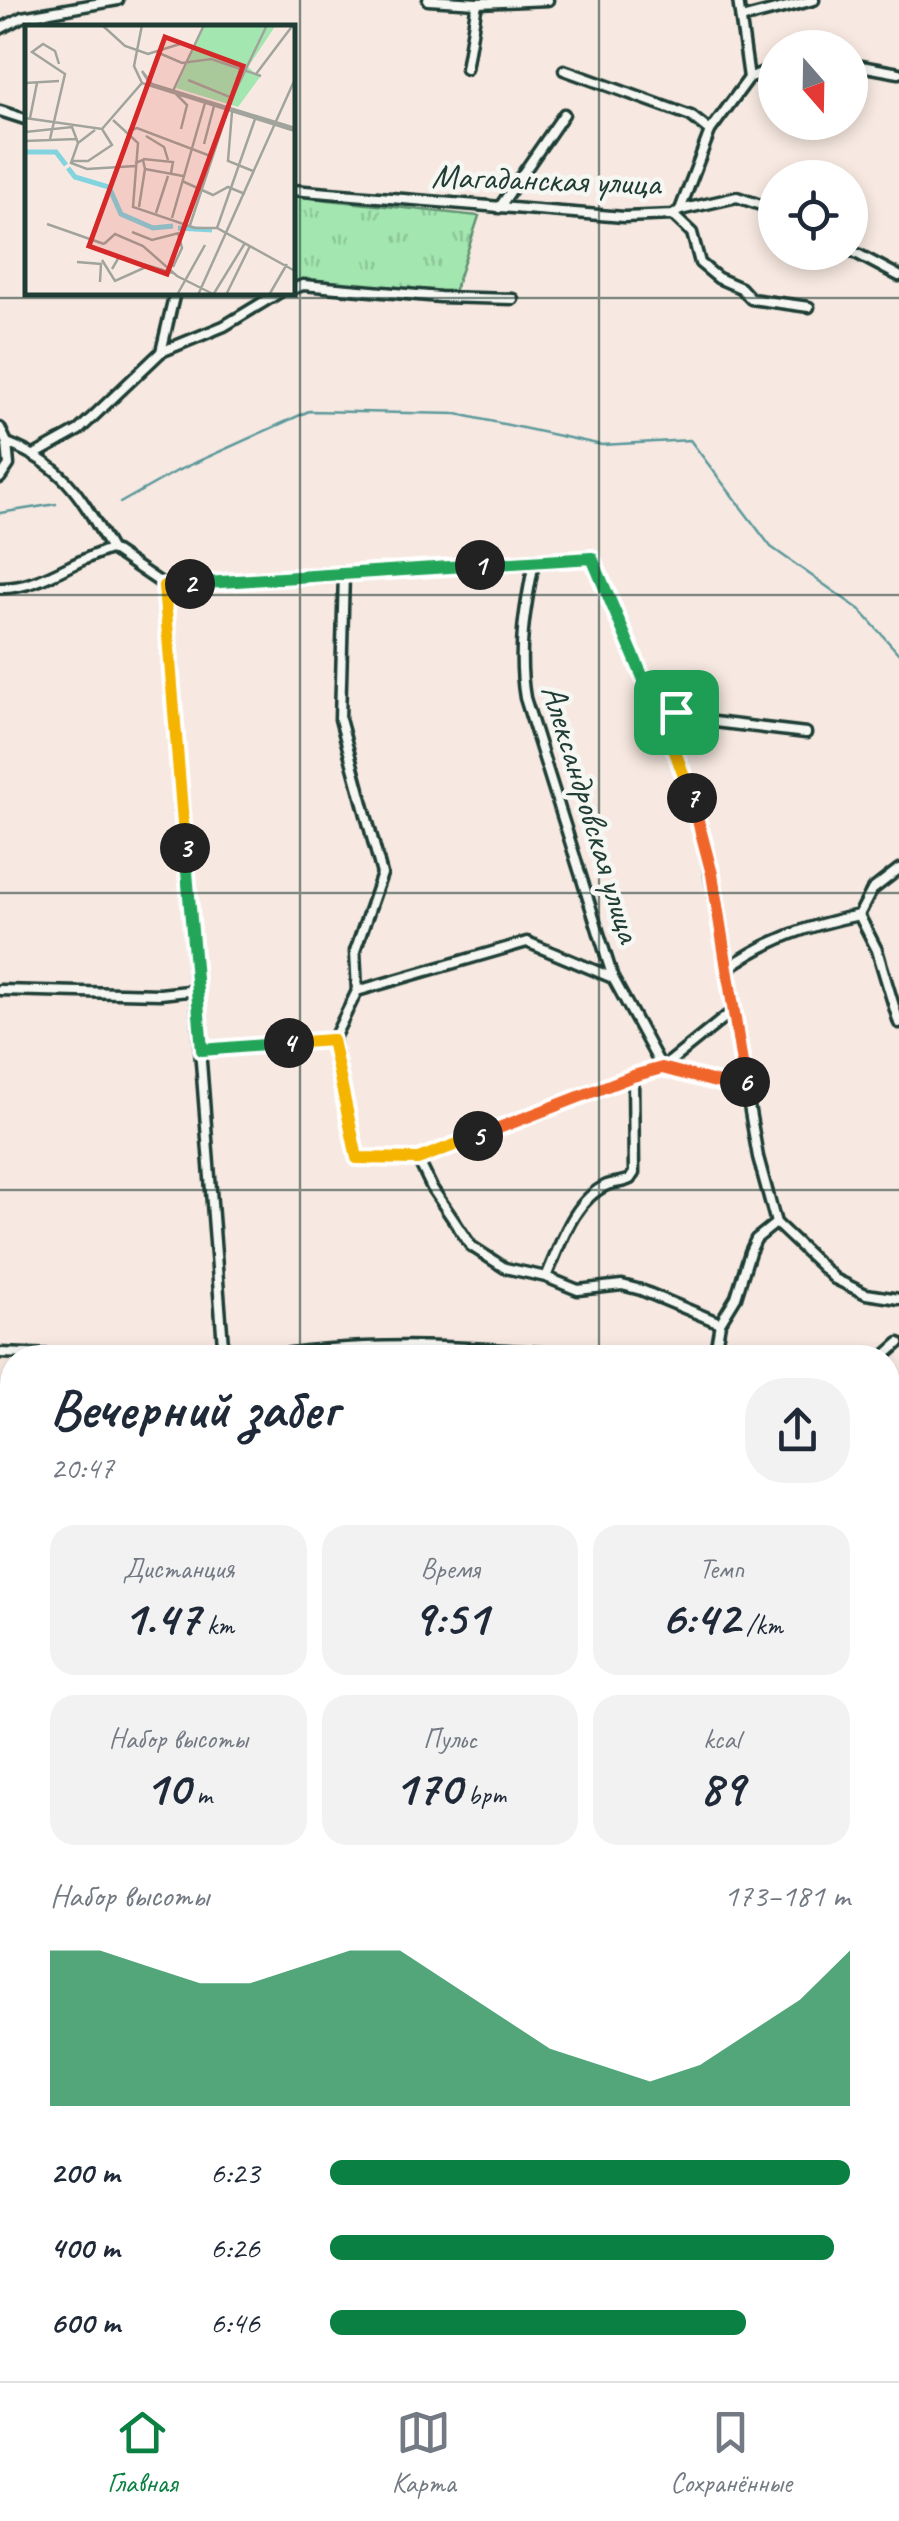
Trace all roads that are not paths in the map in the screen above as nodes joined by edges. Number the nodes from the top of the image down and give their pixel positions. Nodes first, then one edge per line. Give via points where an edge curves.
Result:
1 (118, 0) edge
2 (428, 0) edge
3 (548, 0) edge
4 (738, 0) edge
5 (814, 0) edge
6 (451, 1) edge
7 (477, 3) junction
8 (741, 18) junction
9 (0, 28) edge
10 (868, 67) edge
11 (466, 69) dead end
12 (564, 70) dead end
13 (899, 73) edge
14 (758, 74) edge
15 (749, 78) junction
16 (0, 110) edge
17 (564, 114) dead end
18 (25, 119) edge
19 (710, 131) junction
20 (295, 190) edge
21 (758, 204) edge
22 (499, 208) junction
23 (676, 212) junction
24 (868, 260) edge
25 (899, 276) edge
26 (295, 288) edge
27 (175, 295) edge
28 (275, 295) edge
29 (513, 299) dead end
30 (810, 307) dead end
31 (161, 352) junction
32 (0, 428) edge
33 (7, 443) junction
34 (36, 454) junction
35 (0, 478) edge
36 (112, 549) junction
37 (534, 562) junction
38 (344, 573) junction
39 (164, 586) junction
40 (0, 588) edge
41 (644, 680) junction
42 (689, 719) junction
43 (806, 733) dead end
44 (669, 735) junction
45 (899, 869) edge
46 (859, 915) junction
47 (728, 968) junction
48 (614, 978) junction
49 (0, 990) edge
50 (197, 990) junction
51 (357, 991) junction
52 (734, 1010) junction
53 (899, 1023) edge
54 (332, 1040) junction
55 (202, 1050) junction
56 (662, 1068) junction
57 (633, 1076) junction
58 (746, 1090) junction
59 (418, 1159) junction
60 (776, 1223) junction
61 (546, 1278) junction
62 (899, 1299) edge
63 (720, 1322) junction
64 (223, 1345) edge
65 (716, 1345) edge

1 - 9 street via 22,17
2 - 6 street
3 - 7 street
4 - 8 street
5 - 8 street
6 - 7 street
7 - 11 street
8 - 15 street
10 - 13 street
12 - 19 street via 691,116
14 - 15 street
15 - 19 street, Магаданская улица
16 - 18 street
17 - 22 street
19 - 23 street, Магаданская улица
20 - 22 street, Магаданская улица
21 - 23 street via 737,197
22 - 23 street, Магаданская улица via 624,216
23 - 30 street via 692,234 700,263 718,278 751,298
24 - 25 street
26 - 29 street
27 - 31 street
28 - 31 street
31 - 34 street via 79,430
32 - 33 street
33 - 34 street
33 - 35 street via 9,465
34 - 36 street via 75,488
36 - 39 street
36 - 40 street
37 - 38 street
37 - 41 street via 592,558
37 - 48 street, Александровская улица via 522,625 525,698
38 - 39 street
38 - 51 street via 340,718 382,874 355,951
39 - 50 street
41 - 42 street
41 - 44 street
42 - 43 street
42 - 44 street
44 - 47 street via 698,816
45 - 46 street via 872,890
46 - 47 street via 788,933
46 - 53 street
47 - 52 street
48 - 51 street via 527,942
48 - 56 street, Александровская улица
49 - 50 street
50 - 55 street
51 - 54 street
52 - 56 street
52 - 58 street
54 - 55 street
54 - 59 street via 357,1158
55 - 64 street
56 - 57 street
56 - 58 street
57 - 59 street
57 - 61 street via 634,1173 592,1194 569,1224
58 - 60 street
59 - 61 street via 470,1246 505,1268
60 - 62 street via 835,1279 866,1294
60 - 63 street via 756,1239
61 - 63 street via 578,1290 622,1285
63 - 65 street

